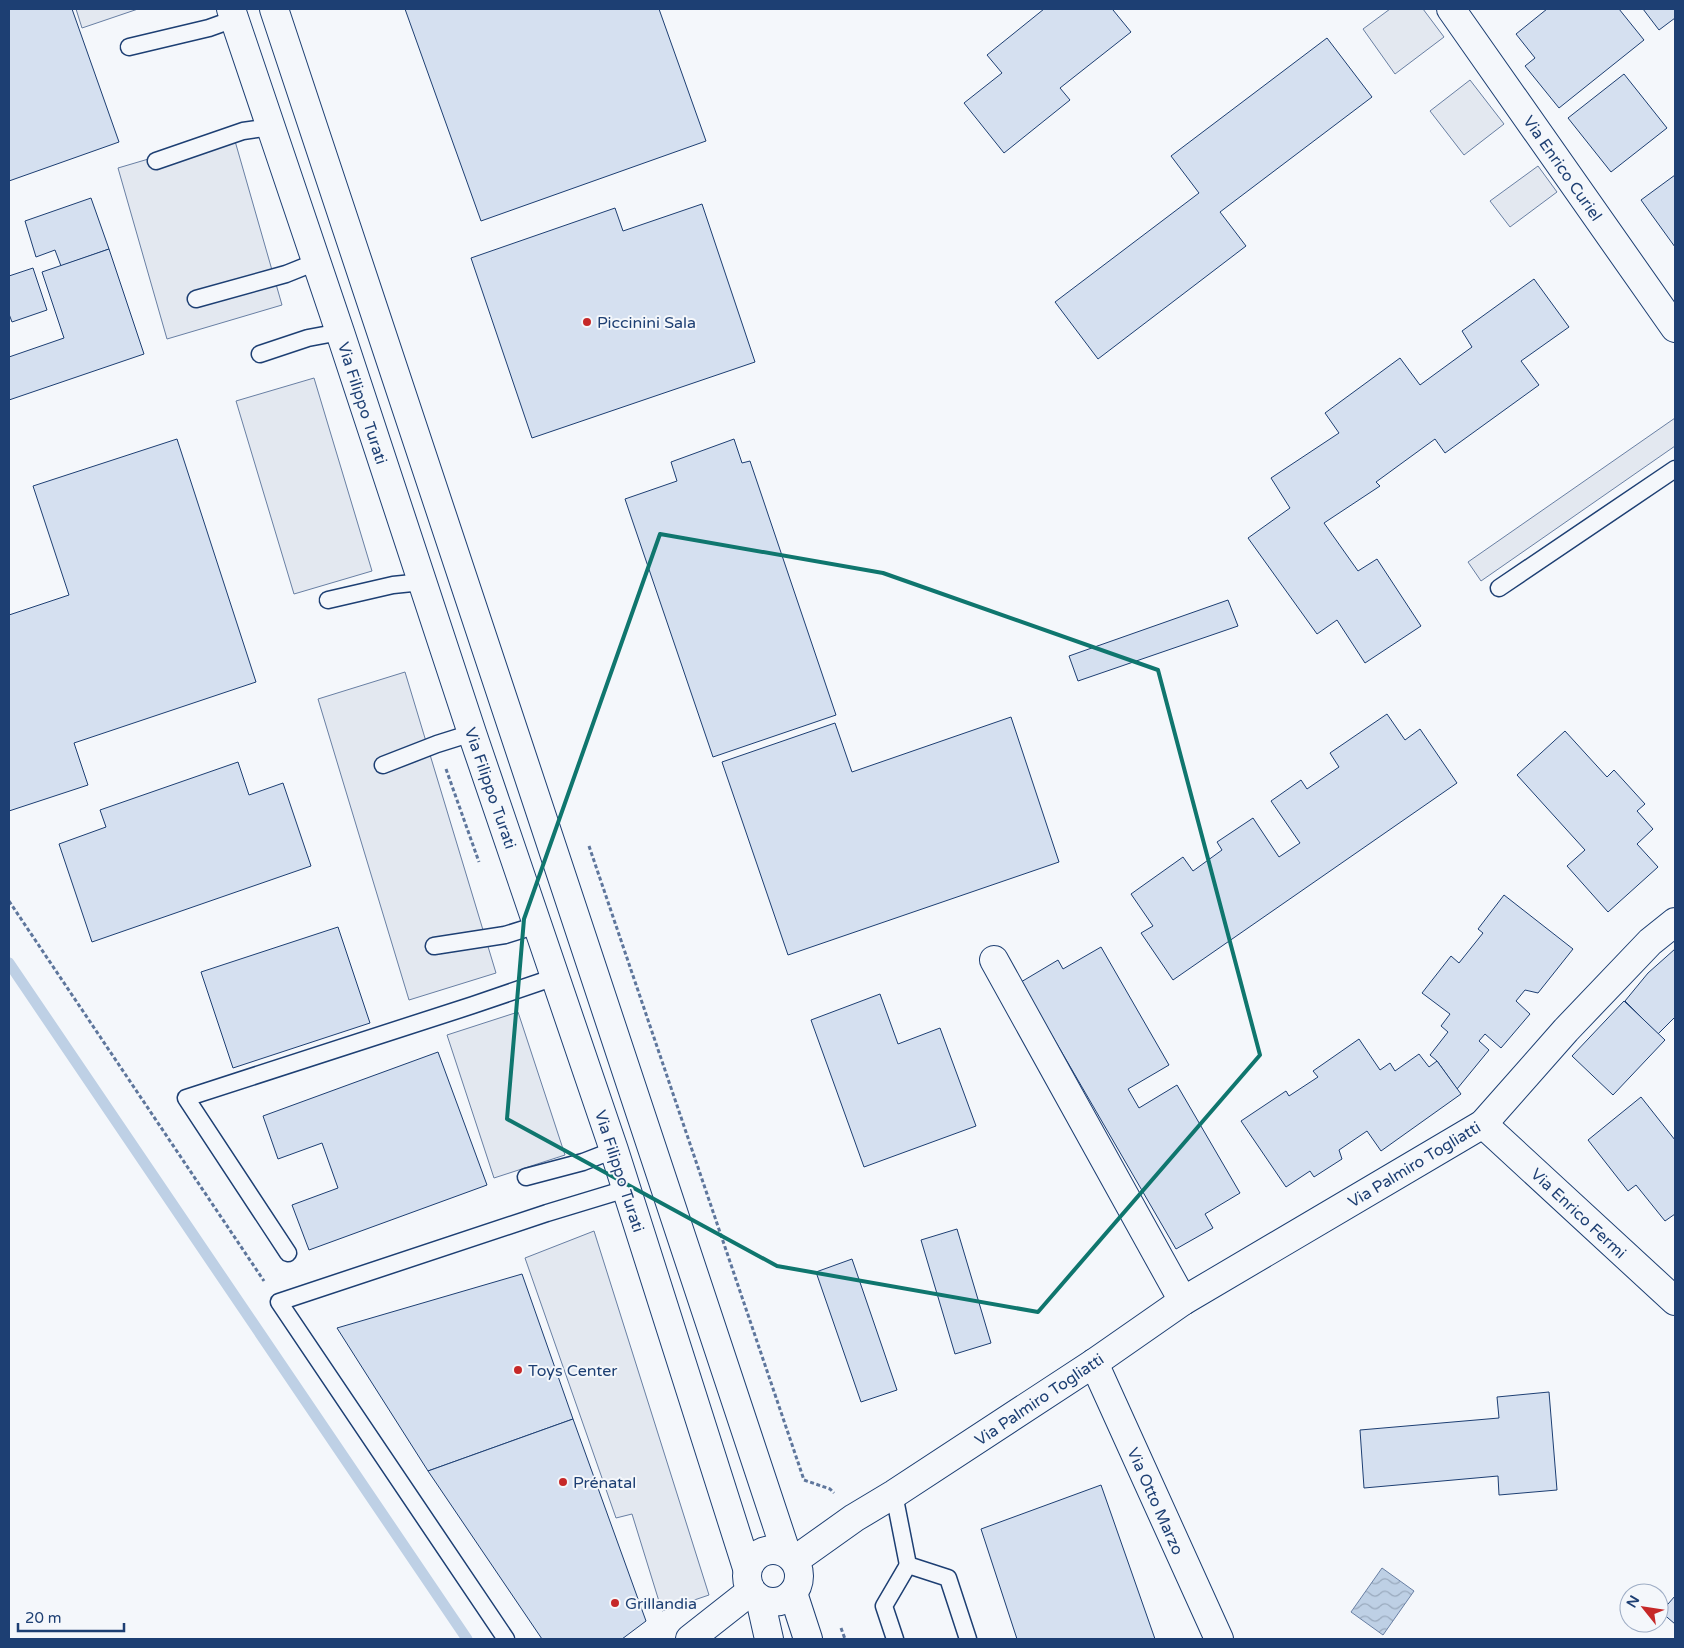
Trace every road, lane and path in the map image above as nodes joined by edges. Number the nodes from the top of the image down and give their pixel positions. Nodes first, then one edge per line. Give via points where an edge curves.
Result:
1 (274, 9) edge
2 (1451, 9) edge
3 (232, 14) edge
4 (129, 47) dead end
5 (271, 127) junction
6 (156, 161) dead end
7 (316, 262) junction
8 (196, 299) dead end
9 (1675, 328) edge
10 (340, 332) junction
11 (260, 354) dead end
12 (1675, 469) edge
13 (422, 582) junction
14 (1499, 588) dead end
15 (328, 600) dead end
16 (472, 733) junction
17 (382, 765) dead end
18 (588, 844) dead end
19 (9, 901) edge
20 (1675, 922) edge
21 (537, 924) junction
22 (434, 946) dead end
23 (994, 960) dead end
24 (555, 977) junction
25 (1483, 1124) junction
26 (614, 1150) junction
27 (526, 1177) dead end
28 (626, 1189) junction
29 (288, 1253) dead end
30 (1184, 1301) junction
31 (278, 1302) junction
32 (1675, 1302) edge
33 (1094, 1363) junction
34 (894, 1494) junction
35 (854, 1518) junction
36 (790, 1556) junction
37 (908, 1565) junction
38 (752, 1586) junction
39 (793, 1593) junction
40 (839, 1621) dead end
41 (693, 1638) edge
42 (506, 1639) edge
43 (769, 1639) edge
44 (808, 1639) edge
45 (845, 1639) edge
46 (895, 1639) edge
47 (968, 1639) edge
48 (1219, 1639) edge

1 - 36 main road
2 - 9 main road, Via Enrico Curiel
3 - 4 lane via 209,28
3 - 5 main road, Via Filippo Turati
5 - 6 lane via 243,131
5 - 7 main road, Via Filippo Turati
7 - 8 lane via 286,274
7 - 10 main road, Via Filippo Turati
10 - 11 lane via 308,338
10 - 13 main road, Via Filippo Turati
12 - 14 lane
13 - 15 lane via 392,585
13 - 16 main road, Via Filippo Turati
16 - 17 lane
16 - 21 main road, Via Filippo Turati
18 - 35 path via 804,1480 830,1489
19 - 31 path
20 - 25 main road, Via Palmiro Togliatti via 1650,942 1566,1030
21 - 22 lane via 505,935
21 - 24 main road, Via Filippo Turati
23 - 30 main road
24 - 26 main road, Via Filippo Turati
24 - 29 lane via 186,1098
25 - 30 main road, Via Palmiro Togliatti
25 - 32 main road, Via Enrico Fermi
26 - 27 lane
26 - 28 main road, Via Filippo Turati
28 - 31 lane
28 - 38 main road, Via Filippo Turati
30 - 33 main road, Via Palmiro Togliatti
31 - 42 lane
33 - 34 main road, Via Palmiro Togliatti
33 - 48 main road, Via Otto Marzo
34 - 35 main road, Via Palmiro Togliatti
34 - 37 lane
35 - 36 main road, Via Palmiro Togliatti
36 - 38 main road via 774,1549 762,1551 753,1558
36 - 39 main road via 799,1571
37 - 46 lane via 884,1606
37 - 47 lane via 948,1578
38 - 39 main road via 771,1602 783,1600
38 - 41 main road
38 - 43 main road, Via Filippo Turati
39 - 44 main road
40 - 45 path

